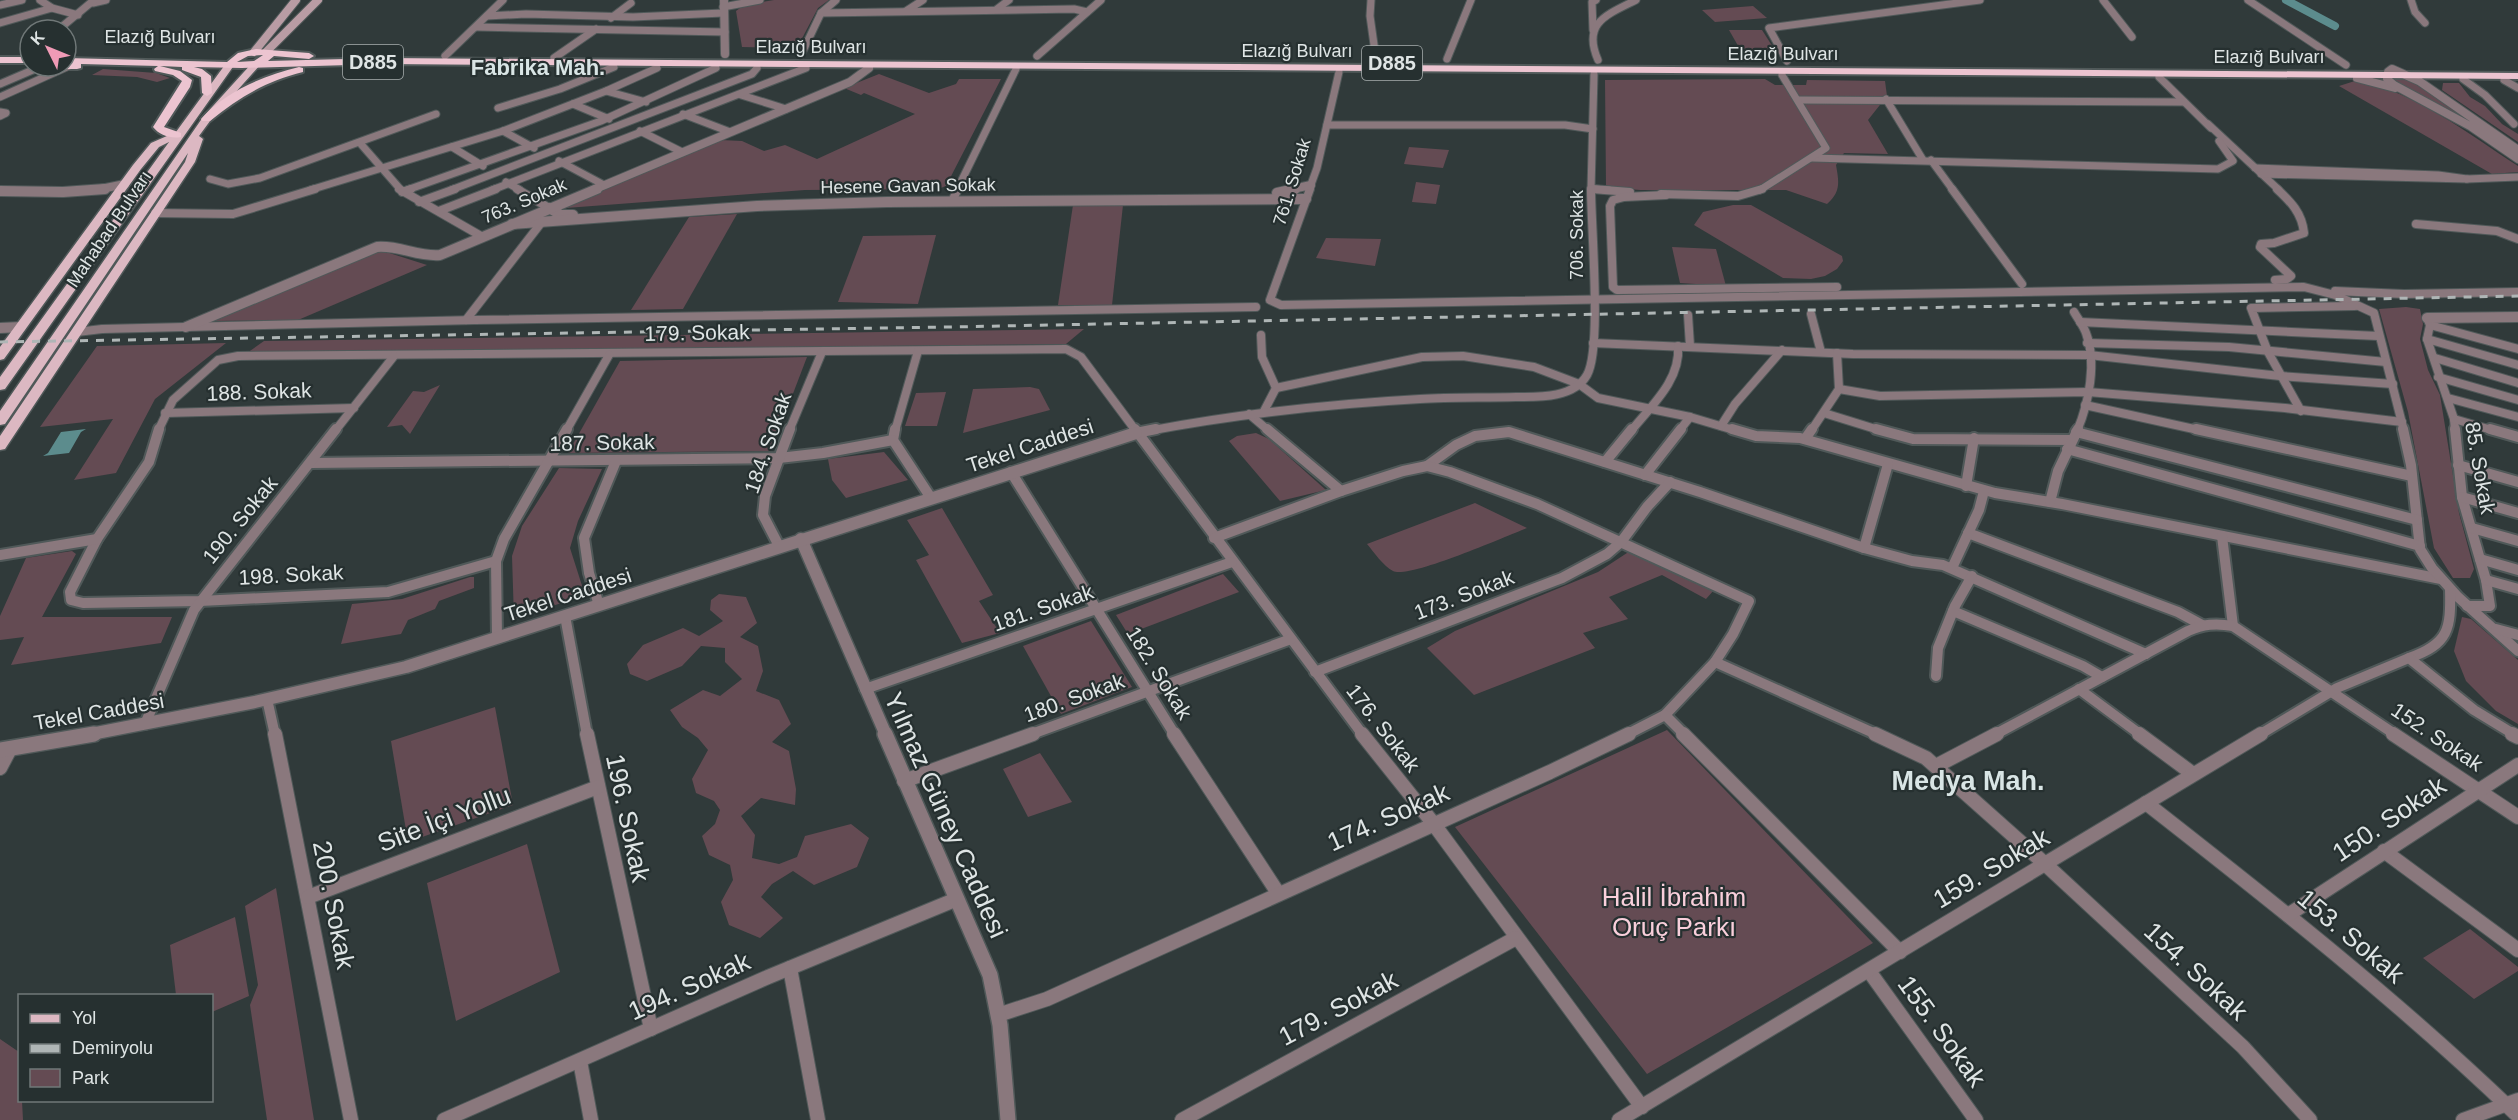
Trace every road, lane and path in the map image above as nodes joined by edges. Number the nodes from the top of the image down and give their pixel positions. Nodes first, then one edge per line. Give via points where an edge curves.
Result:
1 (22, 0) edge
2 (40, 0) edge
3 (106, 0) edge
4 (296, 0) edge
5 (318, 0) edge
6 (503, 0) edge
7 (760, 0) edge
8 (836, 0) edge
9 (923, 0) edge
10 (1009, 0) edge
11 (1101, 0) edge
12 (1371, 0) edge
13 (1471, 0) edge
14 (1596, 0) edge
15 (1636, 0) edge
16 (1906, 0) edge
17 (1980, 0) edge
18 (2103, 0) edge
19 (2248, 0) edge
20 (2411, 0) edge
21 (93, 1) edge
22 (631, 3) dead end
23 (0, 5) edge
24 (723, 7) edge
25 (1917, 7) junction
26 (52, 8) junction
27 (997, 9) dead end
28 (906, 11) junction
29 (1087, 12) junction
30 (821, 13) junction
31 (78, 15) junction
32 (487, 16) junction
33 (612, 17) junction
34 (74, 18) edge
35 (0, 23) edge
36 (2425, 23) dead end
37 (476, 27) junction
38 (596, 29) junction
39 (1593, 30) junction
40 (725, 32) junction
41 (2132, 37) dead end
42 (254, 52) junction
43 (266, 52) junction
44 (208, 53) dead end
45 (219, 53) dead end
46 (0, 54) edge
47 (78, 54) edge
48 (724, 54) junction
49 (18, 55) edge
50 (304, 55) junction
51 (801, 55) junction
52 (445, 56) junction
53 (1037, 56) junction
54 (18, 57) edge
55 (554, 58) junction
56 (1376, 59) junction
57 (1448, 59) junction
58 (0, 60) edge
59 (1598, 60) junction
60 (1787, 61) junction
61 (144, 62) junction
62 (489, 63) junction
63 (2106, 63) junction
64 (78, 64) edge
65 (230, 64) junction
66 (256, 64) junction
67 (290, 64) junction
68 (78, 65) edge
69 (2346, 65) junction
70 (0, 66) edge
71 (18, 66) edge
72 (567, 66) junction
73 (614, 67) junction
74 (657, 68) junction
75 (716, 68) junction
76 (758, 68) junction
77 (806, 68) junction
78 (869, 68) junction
79 (1016, 69) junction
80 (2518, 69) edge
81 (1339, 72) junction
82 (2159, 72) junction
83 (2388, 73) junction
84 (1594, 74) junction
85 (1782, 75) junction
86 (2406, 75) junction
87 (18, 76) edge
88 (2443, 76) junction
89 (39, 78) edge
90 (2357, 78) junction
91 (2518, 78) edge
92 (242, 79) junction
93 (2463, 79) junction
94 (217, 80) junction
95 (2504, 80) junction
96 (0, 84) edge
97 (2518, 88) edge
98 (606, 91) junction
99 (2404, 91) junction
100 (2434, 92) junction
101 (207, 93) junction
102 (741, 95) junction
103 (0, 97) edge
104 (1886, 99) junction
105 (1798, 100) junction
106 (645, 102) junction
107 (2184, 102) junction
108 (573, 104) junction
109 (498, 108) dead end
110 (668, 109) junction
111 (786, 109) junction
112 (436, 114) dead end
113 (686, 115) junction
114 (607, 118) junction
115 (206, 119) junction
116 (2208, 124) junction
117 (2514, 124) dead end
118 (625, 125) junction
119 (1327, 125) junction
120 (1593, 129) junction
121 (503, 131) junction
122 (642, 132) junction
123 (730, 132) junction
124 (177, 135) junction
125 (360, 143) junction
126 (452, 147) junction
127 (532, 147) junction
128 (2518, 150) edge
129 (682, 152) junction
130 (547, 155) junction
131 (1812, 158) junction
132 (2518, 159) edge
133 (1927, 160) junction
134 (563, 163) junction
135 (481, 165) junction
136 (382, 167) junction
137 (2258, 171) junction
138 (494, 174) junction
139 (2518, 177) edge
140 (210, 179) dead end
141 (125, 184) junction
142 (508, 184) junction
143 (604, 185) junction
144 (1311, 185) junction
145 (1592, 189) junction
146 (0, 191) edge
147 (402, 192) junction
148 (1666, 195) junction
149 (0, 197) edge
150 (114, 198) junction
151 (954, 198) junction
152 (1306, 199) junction
153 (419, 202) junction
154 (549, 208) junction
155 (439, 211) junction
156 (155, 213) junction
157 (541, 223) junction
158 (512, 224) junction
159 (2416, 224) dead end
160 (481, 236) junction
161 (2518, 238) edge
162 (2022, 284) junction
163 (2329, 291) junction
164 (2518, 292) edge
165 (1592, 301) junction
166 (2359, 305) junction
167 (1256, 307) dead end
168 (2074, 312) dead end
169 (1811, 314) dead end
170 (1688, 315) dead end
171 (2518, 317) edge
172 (466, 320) junction
173 (2428, 321) junction
174 (2080, 322) junction
175 (21, 327) junction
176 (186, 327) junction
177 (0, 328) edge
178 (2260, 330) junction
179 (77, 332) junction
180 (1261, 335) dead end
181 (2378, 336) junction
182 (2427, 339) junction
183 (1593, 343) junction
184 (2087, 343) junction
185 (1678, 346) junction
186 (1690, 346) junction
187 (2518, 349) edge
188 (1782, 350) junction
189 (918, 351) junction
190 (822, 352) junction
191 (1821, 352) junction
192 (2268, 352) junction
193 (1837, 353) junction
194 (609, 355) junction
195 (2089, 355) junction
196 (0, 356) edge
197 (394, 356) junction
198 (2434, 358) junction
199 (2386, 362) junction
200 (2518, 365) edge
201 (2280, 375) junction
202 (2438, 377) junction
203 (2518, 382) edge
204 (2393, 384) junction
205 (0, 386) edge
206 (1576, 386) junction
207 (1276, 388) junction
208 (1839, 389) junction
209 (2088, 392) junction
210 (2448, 398) junction
211 (2518, 400) edge
212 (2085, 405) junction
213 (354, 408) junction
214 (1649, 410) junction
215 (1264, 411) junction
216 (2301, 411) junction
217 (165, 413) junction
218 (1824, 413) junction
219 (1249, 414) junction
220 (1690, 417) junction
221 (2518, 417) edge
222 (2454, 419) junction
223 (0, 421) edge
224 (2402, 422) junction
225 (1721, 426) junction
226 (1136, 433) junction
227 (2518, 437) edge
228 (1974, 438) junction
229 (1805, 439) junction
230 (893, 440) junction
231 (2072, 440) junction
232 (0, 446) edge
233 (779, 458) junction
234 (616, 461) junction
235 (548, 462) junction
236 (1605, 462) junction
237 (311, 463) junction
238 (1888, 464) junction
239 (2458, 465) junction
240 (1427, 466) junction
241 (1011, 472) junction
242 (1645, 475) junction
243 (2412, 476) junction
244 (2518, 482) edge
245 (1670, 483) junction
246 (1966, 486) junction
247 (1984, 490) junction
248 (1341, 491) junction
249 (2462, 497) junction
250 (931, 498) junction
251 (2050, 502) junction
252 (2518, 513) edge
253 (2417, 520) junction
254 (2472, 528) junction
255 (1968, 533) junction
256 (2222, 536) junction
257 (1214, 538) junction
258 (97, 539) junction
259 (801, 539) junction
260 (2518, 541) edge
261 (1621, 542) junction
262 (779, 546) junction
263 (2420, 546) junction
264 (1864, 548) junction
265 (0, 555) edge
266 (2480, 559) junction
267 (496, 561) junction
268 (1232, 562) junction
269 (1952, 568) junction
270 (2518, 570) edge
271 (1972, 576) junction
272 (2441, 579) junction
273 (2486, 580) junction
274 (2450, 589) junction
275 (2518, 589) edge
276 (200, 601) junction
277 (599, 605) junction
278 (2468, 606) junction
279 (1098, 610) junction
280 (1953, 611) junction
281 (565, 616) junction
282 (2202, 625) junction
283 (2233, 626) junction
284 (2493, 628) junction
285 (2518, 635) edge
286 (497, 638) junction
287 (1291, 639) junction
288 (2518, 651) edge
289 (2146, 654) junction
290 (2409, 658) junction
291 (1715, 662) junction
292 (1315, 672) junction
293 (1936, 676) dead end
294 (2102, 677) junction
295 (865, 689) junction
296 (2079, 689) junction
297 (2332, 691) junction
298 (1147, 692) junction
299 (267, 699) junction
300 (1665, 715) junction
301 (145, 724) junction
302 (2518, 737) edge
303 (5, 749) edge
304 (2518, 765) edge
305 (1936, 766) junction
306 (0, 768) edge
307 (2193, 774) junction
308 (904, 781) junction
309 (598, 787) junction
310 (2477, 789) junction
311 (2146, 803) junction
312 (2518, 817) edge
313 (1433, 823) junction
314 (2384, 851) junction
315 (2044, 863) junction
316 (1278, 893) junction
317 (308, 897) junction
318 (957, 899) junction
319 (2288, 915) junction
320 (1516, 938) junction
321 (2518, 950) edge
322 (1900, 952) junction
323 (790, 968) junction
324 (1869, 971) junction
325 (998, 1014) junction
326 (651, 1029) junction
327 (580, 1061) junction
328 (2512, 1103) edge
329 (1642, 1107) junction
330 (2518, 1116) edge
331 (351, 1120) edge
332 (444, 1120) edge
333 (591, 1120) edge
334 (818, 1120) edge
335 (1008, 1120) edge
336 (1182, 1120) edge
337 (1620, 1120) edge
338 (1976, 1120) edge
339 (2310, 1120) edge
340 (2463, 1120) edge

1 - 23 street
2 - 26 street
3 - 21 street
4 - 42 main road
5 - 43 main road
6 - 32 street
7 - 24 street
8 - 30 street
9 - 28 street
10 - 27 street
11 - 29 street
12 - 56 street
13 - 57 street
14 - 39 street via 1592,2
15 - 39 street via 1613,12
16 - 25 street
17 - 25 street
18 - 41 street
19 - 69 street
20 - 36 street
21 - 31 street
22 - 33 street
24 - 33 street
24 - 40 street
25 - 60 street via 1769,28
26 - 31 street
26 - 35 street
28 - 29 street
28 - 30 street
29 - 53 street
30 - 51 street
31 - 34 street
32 - 33 street
32 - 37 street
33 - 38 street
37 - 38 street
37 - 52 street
38 - 40 street
38 - 55 street
39 - 59 street via 1591,40
40 - 48 street
42 - 43 highway, Elazığ Bulvarı
42 - 45 highway, Elazığ Bulvarı
42 - 65 highway via 236,57
43 - 50 highway, Elazığ Bulvarı / D885
43 - 66 highway via 268,57
44 - 47 highway, Elazığ Bulvarı
46 - 49 highway
48 - 51 highway
48 - 55 highway
50 - 52 highway, Elazığ Bulvarı / D885
50 - 67 highway via 279,61
51 - 53 highway
52 - 55 highway, Elazığ Bulvarı / D885
53 - 56 highway
54 - 58 highway
55 - 82 highway, Elazığ Bulvarı / D885
56 - 57 highway
57 - 59 highway
59 - 60 highway
60 - 63 highway
61 - 64 highway, Elazığ Bulvarı
61 - 65 highway, Elazığ Bulvarı
61 - 101 highway via 198,70 206,76
62 - 67 highway, Elazığ Bulvarı / D885
62 - 72 highway
62 - 83 highway, Elazığ Bulvarı / D885
63 - 69 highway
63 - 82 highway
65 - 66 highway, Elazığ Bulvarı
65 - 94 main road, Mahabad Bulvarı
66 - 67 highway, Elazığ Bulvarı / D885
66 - 92 main road, Mahabad Bulvarı
68 - 124 highway via 156,69 183,76 187,80 185,87 158,127
69 - 80 highway
70 - 71 highway
72 - 73 highway
72 - 115 highway via 305,69 240,92
73 - 74 highway
73 - 109 street
74 - 75 highway
74 - 98 street
75 - 76 highway
75 - 106 street
76 - 77 highway
76 - 110 street
77 - 78 highway
77 - 102 street
78 - 79 highway
78 - 111 street, 763. Sokak via 850,82
79 - 81 highway
79 - 151 street
80 - 83 highway, Elazığ Bulvarı / D885
81 - 84 highway
81 - 119 street, 761. Sokak
82 - 83 highway, Elazığ Bulvarı / D885
82 - 85 highway
82 - 90 highway
82 - 107 street
83 - 86 highway
83 - 90 highway
83 - 99 street
84 - 85 highway
84 - 120 street, 706. Sokak
85 - 105 street
86 - 88 highway
86 - 100 street
87 - 96 street
88 - 91 highway
88 - 93 highway
88 - 100 street via 2433,84
89 - 103 street
90 - 99 street
91 - 95 highway
92 - 94 main road via 235,74
92 - 115 main road, Mahabad Bulvarı
93 - 95 highway
93 - 117 street via 2485,94
94 - 101 main road, Mahabad Bulvarı
95 - 97 street
98 - 106 street
98 - 108 street
99 - 132 street via 2470,126
100 - 128 street
101 - 124 main road, Mahabad Bulvarı
102 - 111 street
102 - 113 street
104 - 105 street
104 - 107 street
104 - 133 street
105 - 131 street via 1826,148
106 - 110 street
106 - 114 street
107 - 116 street
108 - 114 street
108 - 121 street
110 - 113 street
110 - 118 street
111 - 123 street, 763. Sokak
112 - 125 street
113 - 122 street
113 - 123 street
114 - 118 street
114 - 127 street
115 - 156 main road via 190,162
115 - 223 main road, Mahabad Bulvarı
116 - 133 street via 2232,161 2218,169
116 - 137 street
118 - 122 street
118 - 130 street
119 - 120 street via 1565,125
119 - 144 street, 761. Sokak
120 - 145 street, 706. Sokak
121 - 126 street
121 - 127 street
122 - 129 street
122 - 134 street
123 - 129 street, 763. Sokak
124 - 141 main road via 156,145
124 - 205 main road, Mahabad Bulvarı
125 - 136 street
125 - 140 street via 237,184
126 - 135 street
126 - 136 street
127 - 130 street
127 - 135 street
129 - 143 street, 763. Sokak
130 - 134 street
130 - 138 street
131 - 133 street
131 - 148 street via 1759,191 1738,196
133 - 162 street
134 - 142 street
134 - 143 street
135 - 138 street
135 - 147 street
136 - 147 street
136 - 156 street via 232,214
137 - 139 street via 2437,180
137 - 162 street via 2293,204 2303,220 2304,233 2260,247 2289,273 2287,279
138 - 142 street
138 - 153 street
141 - 146 street via 88,192
141 - 150 main road
142 - 154 street
142 - 155 street
143 - 154 street, 763. Sokak
144 - 151 street via 1266,194
144 - 152 street, 761. Sokak
145 - 148 street
145 - 165 street, 706. Sokak
147 - 153 street
148 - 162 street via 1613,200 1613,286 1617,290
149 - 150 street
150 - 175 main road
151 - 152 street, Hesene Gavan Sokak
151 - 154 street via 805,197 568,216
151 - 157 street, Hesene Gavan Sokak via 757,206
152 - 165 street, 761. Sokak via 1270,300 1281,305
153 - 155 street
154 - 158 street, 763. Sokak
155 - 160 street
156 - 179 main road
157 - 158 street, Hesene Gavan Sokak
157 - 172 street
158 - 160 street, 763. Sokak
159 - 161 street via 2497,231
160 - 176 street, 763. Sokak via 427,257 386,245 378,247
163 - 164 street
163 - 165 street via 2281,286
163 - 166 street
165 - 183 street, 706. Sokak
166 - 178 street via 2251,308
166 - 181 street via 2374,313
167 - 172 street
168 - 174 street
169 - 191 street
170 - 186 street
171 - 173 street
172 - 176 street
173 - 182 street
173 - 187 street
174 - 178 street
174 - 184 street
175 - 177 street
175 - 196 main road
176 - 179 street
178 - 181 street
178 - 192 street
179 - 232 main road
180 - 207 street via 1262,357
181 - 199 street
182 - 198 street, 85. Sokak
182 - 200 street
183 - 185 street
183 - 206 street, 706. Sokak via 1589,373
184 - 192 street via 2229,347
184 - 195 street
185 - 186 street
185 - 214 street via 1675,372
186 - 188 street
188 - 191 street
188 - 225 street
189 - 190 street, 179. Sokak
189 - 226 street, 179. Sokak via 1066,349 1081,357
189 - 230 street
190 - 194 street, 179. Sokak
190 - 233 street, 184. Sokak
191 - 193 street
192 - 199 street
192 - 201 street
193 - 195 street
193 - 208 street
194 - 197 street, 179. Sokak
194 - 235 street
195 - 201 street
195 - 209 street
197 - 213 street, 190. Sokak
197 - 217 street, 179. Sokak via 237,356 218,360 173,400
198 - 202 street, 85. Sokak
198 - 203 street
199 - 204 street
201 - 204 street
201 - 216 street
202 - 210 street, 85. Sokak
202 - 211 street
204 - 224 street
206 - 207 street via 1534,367 1463,356 1422,357
206 - 214 street via 1598,398
206 - 215 street via 1554,394 1522,397 1423,399
207 - 215 street
208 - 209 street via 1880,396
208 - 218 street
209 - 212 street
209 - 216 street
210 - 221 street
210 - 222 street, 85. Sokak
212 - 231 street
212 - 243 street
213 - 217 street, 188. Sokak
213 - 237 street, 190. Sokak
214 - 220 street
214 - 236 street
215 - 219 street
216 - 224 street
217 - 258 street via 149,462
218 - 228 street via 1913,439
218 - 229 street
219 - 226 street
219 - 248 street
220 - 225 street
220 - 242 street
222 - 227 street
222 - 239 street, 85. Sokak
224 - 243 street
225 - 229 street via 1756,436
226 - 241 street, Tekel Caddesi
226 - 257 street, 176. Sokak
228 - 231 street
228 - 246 street
229 - 238 street
230 - 233 street, 187. Sokak
230 - 250 street
231 - 251 street via 2052,486
231 - 253 street
231 - 263 street
233 - 234 street, 187. Sokak
233 - 262 street, 184. Sokak via 765,496 763,514
234 - 235 street, 187. Sokak
234 - 277 street via 584,538 586,564
235 - 237 street, 187. Sokak
235 - 267 street via 518,512
236 - 240 street via 1492,430 1464,440
236 - 242 street
237 - 276 street, 190. Sokak
238 - 246 street
238 - 264 street
239 - 244 street
239 - 249 street, 85. Sokak
240 - 248 street
240 - 261 street via 1537,504
241 - 250 street, Tekel Caddesi
241 - 279 street, 182. Sokak
242 - 245 street
243 - 253 street
245 - 261 street, 173. Sokak
245 - 264 street
246 - 247 street
247 - 251 street
247 - 255 street
248 - 257 street
249 - 252 street
249 - 254 street, 85. Sokak
250 - 259 street, Tekel Caddesi
251 - 256 street
253 - 263 street
254 - 260 street
254 - 266 street, 85. Sokak
255 - 269 street
255 - 282 street
256 - 272 street
256 - 283 street
257 - 268 street, 176. Sokak
258 - 265 street
258 - 276 street, 198. Sokak via 70,592 71,600
259 - 262 street, Tekel Caddesi
259 - 295 street, Yılmaz Güney Caddesi
261 - 291 street, 174. Sokak via 1749,601
261 - 292 street, 173. Sokak via 1596,562 1562,578
262 - 277 street, Tekel Caddesi
263 - 272 street
264 - 269 street
266 - 270 street
266 - 273 street, 85. Sokak
267 - 276 street, 198. Sokak via 388,592
267 - 286 street
268 - 279 street, 181. Sokak
268 - 287 street, 176. Sokak
269 - 271 street
271 - 280 street
271 - 289 street
272 - 274 street
273 - 275 street
273 - 278 street, 85. Sokak via 2490,606
274 - 278 street
274 - 290 street, 159. Sokak via 2445,637 2430,652
276 - 301 street, 190. Sokak
277 - 281 street, Tekel Caddesi
278 - 284 street
279 - 295 street, 181. Sokak
279 - 298 street, 182. Sokak
280 - 293 street via 1938,648
280 - 294 street
281 - 286 street, Tekel Caddesi
281 - 309 street, 196. Sokak
282 - 283 street via 2218,622
282 - 289 street
283 - 297 street, 152. Sokak
284 - 285 street
284 - 288 street
286 - 299 street, Tekel Caddesi via 406,667
287 - 292 street, 176. Sokak
287 - 298 street, 180. Sokak
289 - 294 street
290 - 297 street, 159. Sokak
290 - 302 street via 2474,710
291 - 300 street, 174. Sokak
291 - 305 street, 154. Sokak via 1908,748
292 - 313 street, 176. Sokak
294 - 296 street
295 - 308 street, Yılmaz Güney Caddesi
296 - 305 street
296 - 307 street
297 - 307 street, 159. Sokak
297 - 310 street, 152. Sokak
298 - 308 street, 180. Sokak
298 - 316 street, 182. Sokak
299 - 301 street, Tekel Caddesi
299 - 317 street, 200. Sokak
300 - 313 street, 174. Sokak via 1550,772
300 - 322 street
301 - 303 street, Tekel Caddesi
303 - 306 street
304 - 310 street, 150. Sokak
305 - 315 street, 154. Sokak
307 - 311 street, 159. Sokak
308 - 318 street, Yılmaz Güney Caddesi
309 - 317 street, Site İçi Yollu
309 - 326 street, 196. Sokak
310 - 312 street, 152. Sokak
310 - 314 street, 150. Sokak
311 - 315 street, 159. Sokak
311 - 319 street, 153. Sokak
313 - 316 street, 174. Sokak
313 - 320 street, 176. Sokak
314 - 319 street, 150. Sokak
314 - 321 street
315 - 322 street, 159. Sokak
315 - 339 street, 154. Sokak via 2243,1047
316 - 325 street, 174. Sokak via 1047,999
317 - 331 street, 200. Sokak
318 - 323 street, 194. Sokak
318 - 325 street, Yılmaz Güney Caddesi via 990,975
319 - 328 street, 153. Sokak
320 - 329 street, 176. Sokak
320 - 336 street, 179. Sokak
322 - 324 street, 159. Sokak
323 - 326 street, 194. Sokak
323 - 334 street
324 - 329 street, 159. Sokak
324 - 338 street, 155. Sokak
325 - 335 street, Yılmaz Güney Caddesi
326 - 327 street, 194. Sokak
327 - 332 street, 194. Sokak
327 - 333 street
328 - 330 street, 153. Sokak
328 - 340 street
329 - 337 street, 159. Sokak

